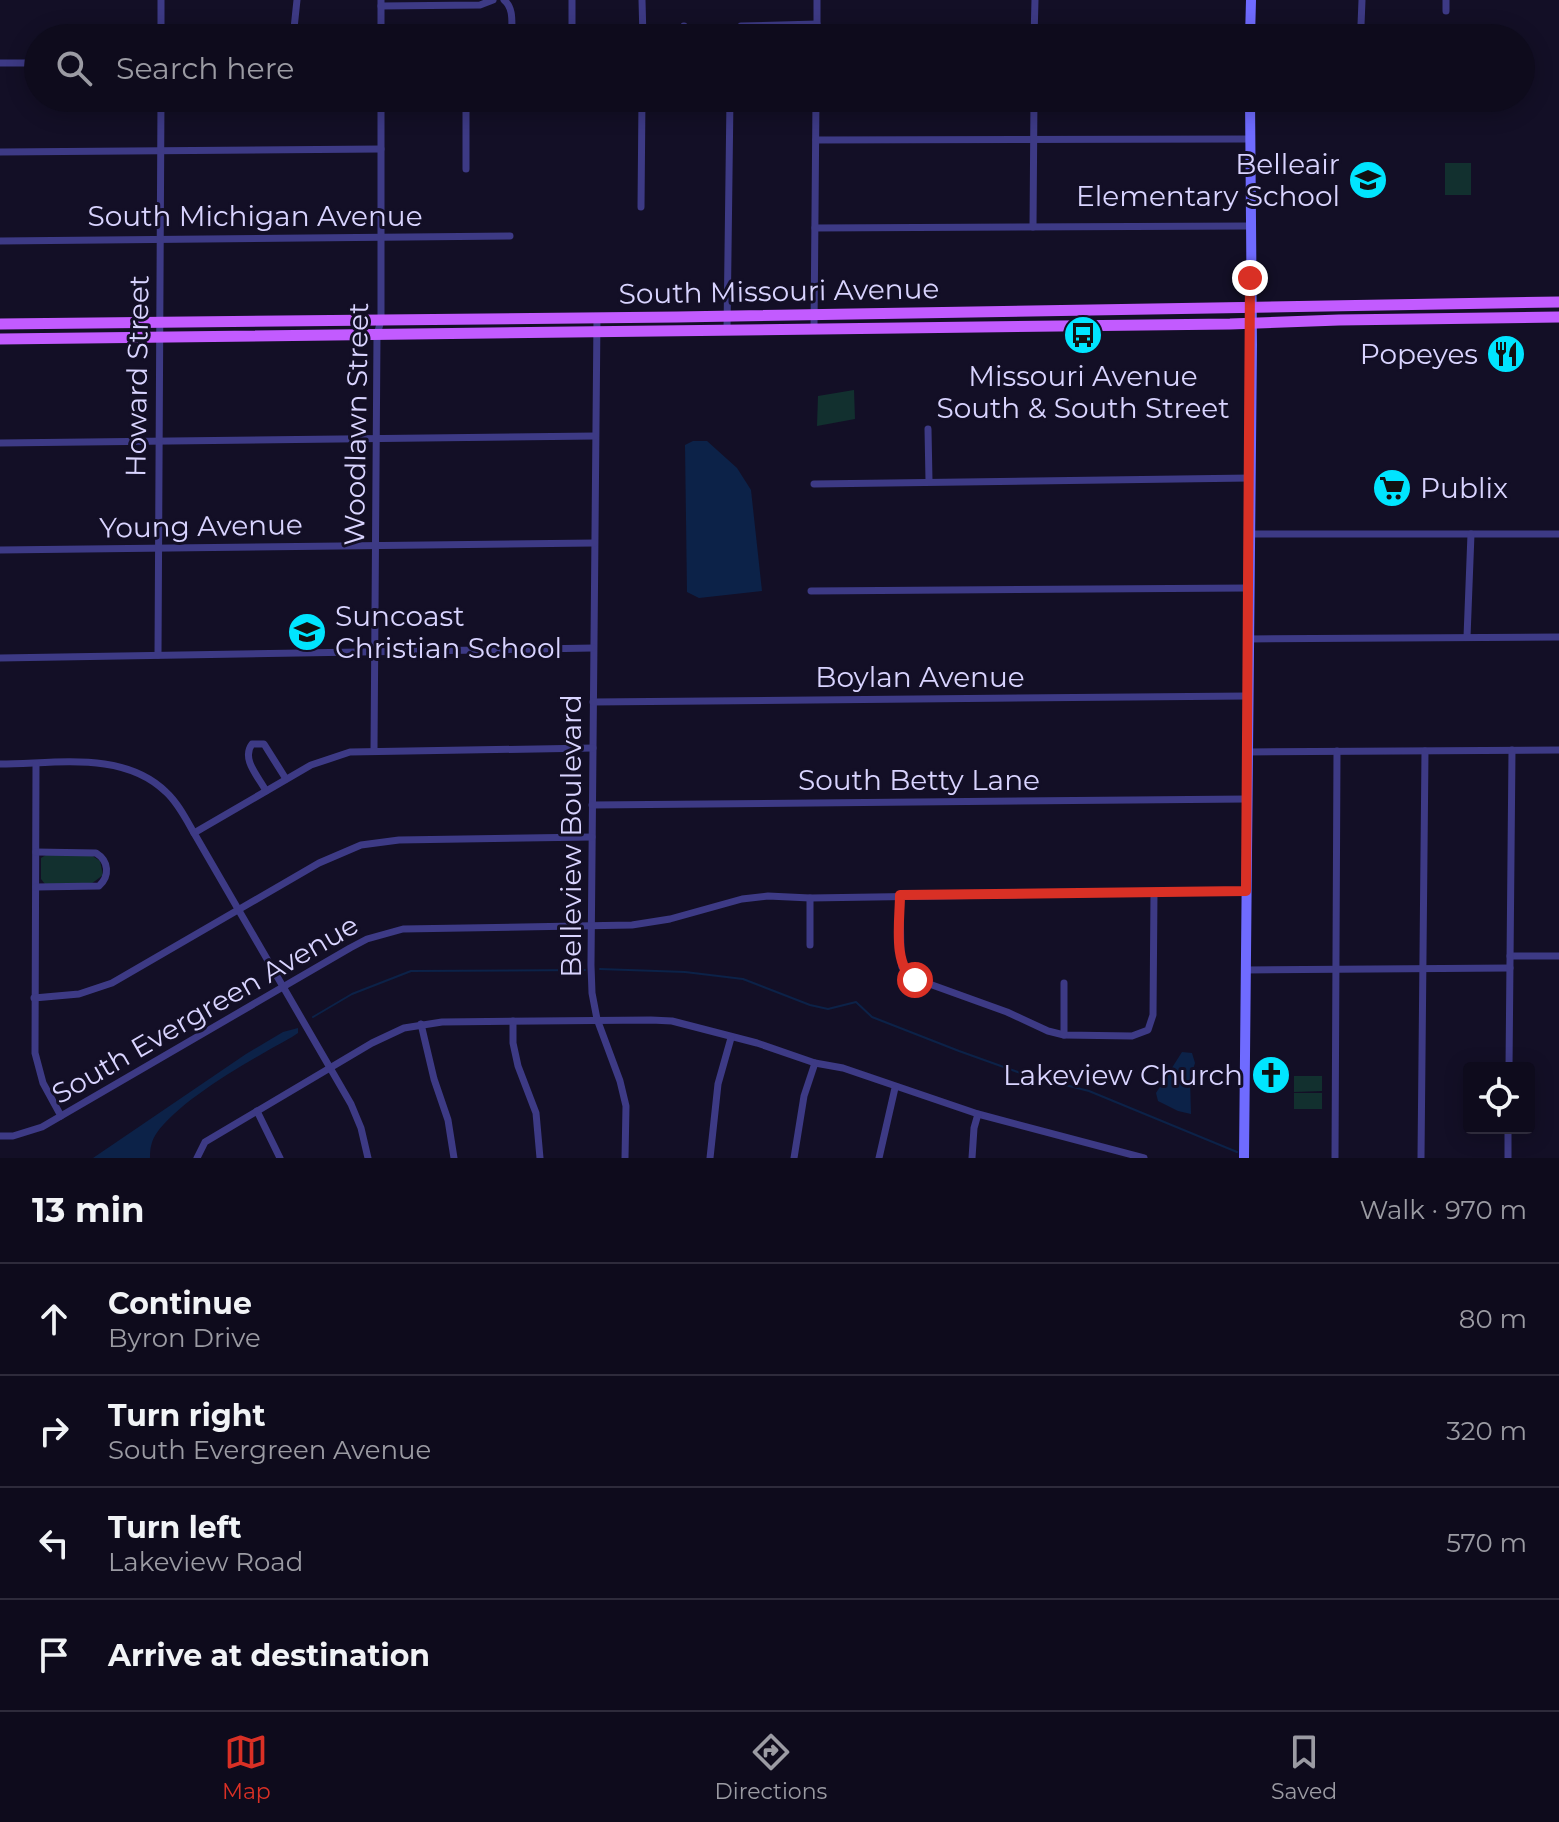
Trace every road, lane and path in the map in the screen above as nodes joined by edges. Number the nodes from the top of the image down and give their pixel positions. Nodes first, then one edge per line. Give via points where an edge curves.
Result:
1 (161, 0) edge
2 (297, 0) edge
3 (493, 0) edge
4 (572, 0) edge
5 (642, 0) edge
6 (817, 0) edge
7 (1035, 0) edge
8 (1251, 0) edge
9 (1362, 0) edge
10 (1446, 0) edge
11 (506, 2) edge
12 (381, 3) edge
13 (1446, 11) dead end
14 (161, 24) edge
15 (294, 24) edge
16 (381, 24) edge
17 (510, 24) edge
18 (572, 24) edge
19 (643, 24) edge
20 (817, 24) edge
21 (1034, 24) edge
22 (1250, 24) edge
23 (1361, 24) edge
24 (0, 63) edge
25 (24, 63) edge
26 (161, 112) edge
27 (381, 112) edge
28 (466, 112) edge
29 (640, 112) edge
30 (730, 112) edge
31 (816, 112) edge
32 (1034, 112) edge
33 (1250, 112) edge
34 (1034, 139) junction
35 (1249, 139) junction
36 (816, 140) junction
37 (381, 149) junction
38 (161, 151) junction
39 (0, 152) edge
40 (466, 169) dead end
41 (641, 207) dead end
42 (1249, 226) junction
43 (1033, 227) junction
44 (815, 228) junction
45 (510, 236) dead end
46 (381, 238) junction
47 (161, 239) junction
48 (0, 241) edge
49 (1559, 302) edge
50 (1251, 308) junction
51 (728, 315) junction
52 (814, 315) junction
53 (597, 317) junction
54 (1559, 317) edge
55 (381, 320) junction
56 (161, 322) junction
57 (1251, 323) junction
58 (0, 324) edge
59 (814, 329) junction
60 (727, 330) junction
61 (597, 332) junction
62 (377, 335) junction
63 (159, 337) junction
64 (0, 339) edge
65 (928, 429) dead end
66 (595, 436) junction
67 (377, 438) junction
68 (158, 440) junction
69 (0, 443) edge
70 (1250, 478) junction
71 (929, 481) junction
72 (814, 484) dead end
73 (1249, 534) junction
74 (1471, 534) junction
75 (1559, 534) edge
76 (594, 543) junction
77 (376, 546) junction
78 (157, 549) junction
79 (0, 550) edge
80 (1248, 588) junction
81 (811, 591) dead end
82 (1467, 637) junction
83 (1559, 637) edge
84 (1247, 639) junction
85 (593, 648) junction
86 (375, 652) junction
87 (158, 655) junction
88 (0, 658) edge
89 (1247, 696) junction
90 (593, 702) junction
91 (593, 748) junction
92 (1512, 750) junction
93 (1559, 750) edge
94 (374, 751) junction
95 (1337, 751) junction
96 (1425, 751) junction
97 (1247, 752) junction
98 (0, 764) edge
99 (36, 764) junction
100 (286, 779) junction
101 (266, 791) junction
102 (1247, 799) junction
103 (592, 805) junction
104 (194, 833) junction
105 (592, 837) junction
106 (36, 852) junction
107 (36, 887) junction
108 (1246, 891) junction
109 (1154, 893) junction
110 (900, 895) junction
111 (810, 898) junction
112 (239, 911) junction
113 (591, 925) junction
114 (810, 945) dead end
115 (1510, 956) junction
116 (1559, 956) edge
117 (1422, 968) junction
118 (1510, 968) junction
119 (1335, 969) junction
120 (1246, 970) junction
121 (1064, 983) dead end
122 (283, 987) junction
123 (34, 998) junction
124 (597, 1019) junction
125 (513, 1021) junction
126 (421, 1024) junction
127 (1064, 1035) junction
128 (731, 1038) junction
129 (1509, 1062) edge
130 (815, 1063) junction
131 (331, 1068) junction
132 (895, 1088) junction
133 (257, 1111) junction
134 (978, 1114) junction
135 (61, 1116) junction
136 (1508, 1134) edge
137 (0, 1136) edge
138 (197, 1158) edge
139 (280, 1158) edge
140 (368, 1158) edge
141 (454, 1158) edge
142 (540, 1158) edge
143 (625, 1158) edge
144 (710, 1158) edge
145 (794, 1158) edge
146 (879, 1158) edge
147 (972, 1158) edge
148 (1144, 1158) edge
149 (1244, 1158) edge
150 (1335, 1158) edge
151 (1421, 1158) edge
152 (1508, 1158) edge

1 - 14 street
2 - 15 street
3 - 12 street via 480,5
4 - 18 street
5 - 19 street
6 - 20 street
7 - 21 street
8 - 22 street
9 - 23 street
10 - 13 street
11 - 17 street
12 - 16 street
24 - 25 street
26 - 38 street, Howard Street
27 - 37 street, Woodlawn Street
28 - 40 street
29 - 41 street
30 - 51 street
31 - 36 street
32 - 34 street
33 - 35 street
34 - 35 street
34 - 36 street
34 - 43 street
35 - 42 street
36 - 44 street
37 - 38 street
37 - 46 street, Woodlawn Street
38 - 39 street
38 - 47 street, Howard Street
42 - 43 street
42 - 50 street
43 - 44 street
44 - 52 street
45 - 46 street, South Michigan Avenue
46 - 47 street, South Michigan Avenue
46 - 55 street, Woodlawn Street
47 - 48 street, South Michigan Avenue
47 - 56 street, Howard Street
49 - 50 main road, South Missouri Avenue
50 - 52 main road, South Missouri Avenue
50 - 57 street
51 - 52 main road, South Missouri Avenue
51 - 53 main road, South Missouri Avenue
51 - 60 street
52 - 59 street
53 - 55 main road, South Missouri Avenue
53 - 61 street, Belleview Boulevard
54 - 57 main road, South Missouri Avenue
55 - 56 main road, South Missouri Avenue
55 - 62 street, Woodlawn Street
56 - 58 main road, South Missouri Avenue
56 - 63 street, Howard Street
57 - 59 main road, South Missouri Avenue
57 - 70 street
59 - 60 main road, South Missouri Avenue
60 - 61 main road, South Missouri Avenue
61 - 62 main road, South Missouri Avenue
61 - 66 street, Belleview Boulevard
62 - 63 main road, South Missouri Avenue
62 - 67 street, Woodlawn Street
63 - 64 main road, South Missouri Avenue
63 - 68 street, Howard Street
65 - 71 street
66 - 67 street
66 - 76 street, Belleview Boulevard
67 - 68 street
67 - 77 street, Woodlawn Street
68 - 69 street
68 - 78 street, Howard Street
70 - 71 street
70 - 73 street
71 - 72 street
73 - 74 street
73 - 80 street
74 - 75 street
74 - 82 street
76 - 77 street, Young Avenue
76 - 85 street, Belleview Boulevard
77 - 78 street, Young Avenue
77 - 86 street, Woodlawn Street
78 - 79 street, Young Avenue
78 - 87 street, Howard Street
80 - 81 street
80 - 84 street
82 - 83 street
82 - 84 street
84 - 89 street
85 - 86 street
85 - 90 street, Belleview Boulevard
86 - 87 street
86 - 94 street, Woodlawn Street
87 - 88 street
89 - 90 street, Boylan Avenue
89 - 97 street
90 - 91 street, Belleview Boulevard
91 - 94 street
91 - 103 street, Belleview Boulevard
92 - 93 street
92 - 96 street
92 - 115 street
94 - 100 street via 331,757
95 - 96 street
95 - 97 street
95 - 119 street
96 - 117 street
97 - 102 street
98 - 99 street
99 - 104 street via 102,763 142,773 167,793
99 - 106 street
100 - 101 street
100 - 101 street via 264,744 252,744 248,759
101 - 104 street
102 - 103 street, South Betty Lane
102 - 108 street
103 - 105 street, Belleview Boulevard
104 - 112 street
105 - 112 street via 361,845 319,863
105 - 113 street, Belleview Boulevard
106 - 107 street
106 - 107 street via 96,853 107,869 99,886
107 - 123 street
108 - 109 street, South Evergreen Avenue
108 - 120 street
109 - 110 street, South Evergreen Avenue
109 - 127 street via 1152,1024 1132,1036
110 - 111 street, South Evergreen Avenue
110 - 127 street via 901,960 910,977
111 - 113 street, South Evergreen Avenue via 742,899 670,919
111 - 114 street
112 - 122 street
112 - 123 street via 112,983 79,994
113 - 122 street, South Evergreen Avenue via 403,929 367,939
113 - 124 street, Belleview Boulevard
115 - 116 street
115 - 118 street
117 - 118 street
117 - 119 street
117 - 151 street
118 - 129 street
119 - 120 street
119 - 150 street
120 - 149 street
121 - 127 street
122 - 131 street
122 - 135 street, South Evergreen Avenue
123 - 135 street via 38,1066
124 - 125 street
124 - 128 street via 672,1021
124 - 143 street, Belleview Boulevard via 626,1106
125 - 126 street
125 - 142 street via 518,1066 536,1113
126 - 131 street via 387,1035
126 - 141 street
128 - 130 street
128 - 144 street via 718,1084
130 - 132 street
130 - 145 street via 800,1110
131 - 133 street
131 - 140 street via 361,1128
132 - 134 street
132 - 146 street
133 - 138 street via 205,1142
133 - 139 street
134 - 147 street
134 - 148 street
135 - 137 street, South Evergreen Avenue via 27,1133
136 - 152 street

